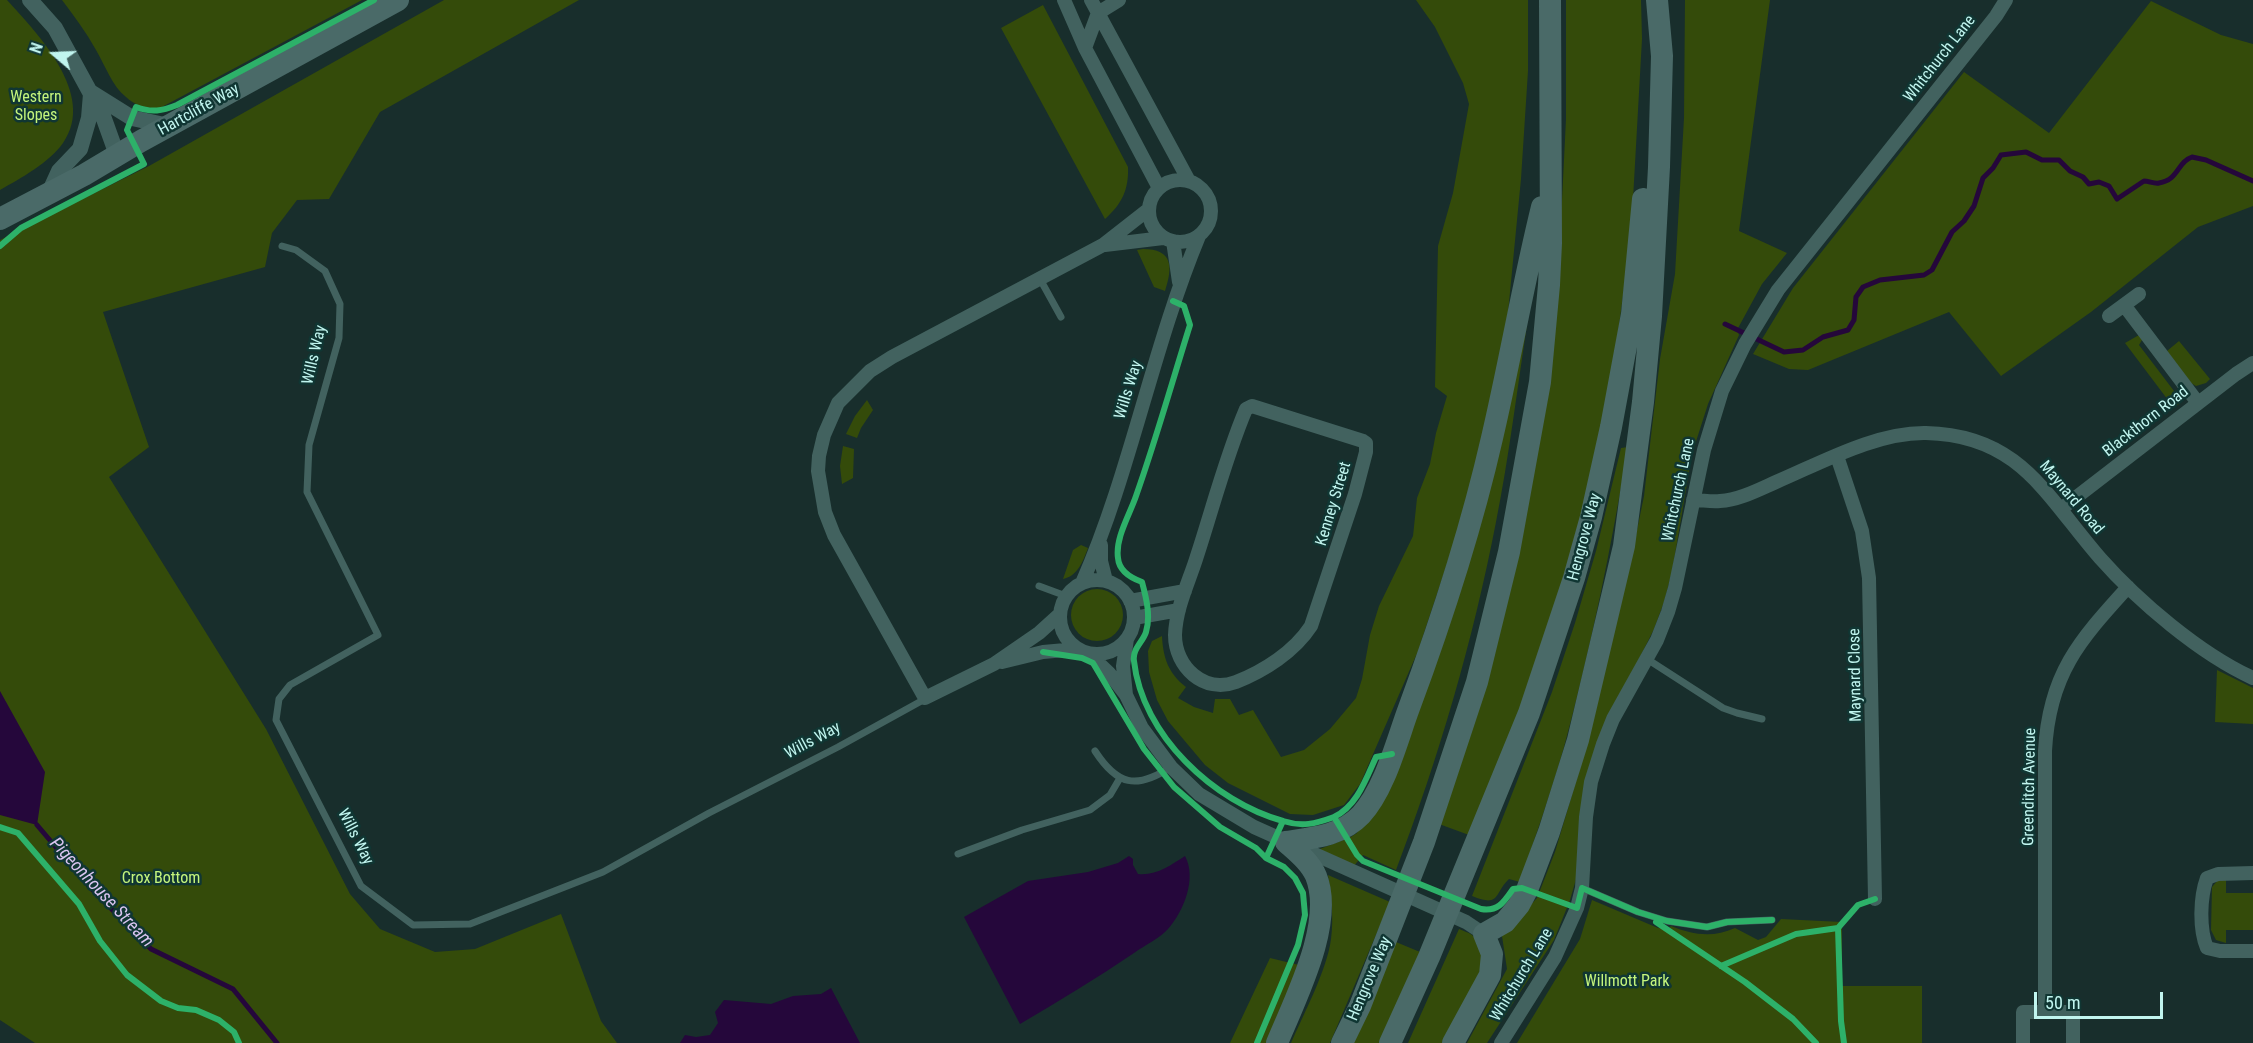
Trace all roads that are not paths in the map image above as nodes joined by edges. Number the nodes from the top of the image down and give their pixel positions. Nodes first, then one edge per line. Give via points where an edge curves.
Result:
1 (30, 0) edge
2 (398, 0) edge
3 (1064, 0) edge
4 (1119, 0) edge
5 (1550, 0) edge
6 (1655, 0) edge
7 (2006, 0) edge
8 (1095, 6) edge
9 (1085, 48) junction
10 (92, 93) junction
11 (169, 126) junction
12 (117, 155) junction
13 (1551, 172) junction
14 (1189, 181) junction
15 (1159, 188) junction
16 (49, 193) junction
17 (1149, 209) junction
18 (0, 219) edge
19 (1199, 236) junction
20 (1168, 239) junction
21 (1103, 245) junction
22 (282, 246) dead end
23 (1040, 279) junction
24 (1179, 284) junction
25 (2139, 294) dead end
26 (2124, 305) junction
27 (2109, 316) dead end
28 (1061, 317) dead end
29 (2253, 363) edge
30 (2198, 403) junction
31 (1837, 456) junction
32 (1693, 500) junction
33 (2061, 509) junction
34 (1101, 540) junction
35 (1106, 581) junction
36 (1082, 583) junction
37 (1039, 586) dead end
38 (2128, 587) junction
39 (1185, 591) junction
40 (1066, 596) junction
41 (1130, 601) junction
42 (1179, 610) junction
43 (1060, 614) junction
44 (1134, 618) junction
45 (1127, 639) junction
46 (1083, 651) junction
47 (1647, 659) junction
48 (994, 664) junction
49 (2252, 675) edge
50 (1126, 695) junction
51 (925, 698) junction
52 (1762, 719) dead end
53 (1095, 751) dead end
54 (1171, 767) junction
55 (1120, 778) junction
56 (1286, 842) junction
57 (958, 854) dead end
58 (2253, 873) edge
59 (1581, 888) junction
60 (1875, 899) dead end
61 (1772, 920) dead end
62 (1484, 934) junction
63 (2253, 951) edge
64 (2045, 1012) junction
65 (1277, 1043) edge
66 (1342, 1043) edge
67 (1390, 1043) edge
68 (1453, 1043) edge
69 (1501, 1043) edge
70 (2023, 1043) edge
71 (2073, 1043) edge

1 - 10 street via 55,28
2 - 11 highway, Hartcliffe Way
3 - 9 street
4 - 8 street
5 - 13 highway, Hengrove Way
6 - 62 highway via 1662,56 1651,316 1624,546 1578,740 1549,832 1519,905 1505,922
6 - 67 highway, Hengrove Way via 1648,156 1632,314 1601,474 1556,636 1529,713
7 - 32 street, Whitchurch Lane via 1778,290 1759,320 1722,391
8 - 9 street
8 - 14 street
9 - 15 street
10 - 11 street via 132,118
10 - 12 street
10 - 16 street via 80,149 59,171
11 - 12 highway, Hartcliffe Way
12 - 16 highway, Hartcliffe Way
13 - 56 highway via 1466,544 1377,792 1360,816 1341,829
13 - 66 highway, Hengrove Way via 1551,243 1540,382 1509,552 1477,682 1424,842
14 - 15 street via 1168,182
14 - 19 street via 1206,194 1210,204 1209,220
15 - 17 street
16 - 18 highway, Hartcliffe Way
17 - 20 street via 1152,225
17 - 21 street
19 - 20 street via 1188,241
19 - 24 street, Wills Way
20 - 21 street
20 - 24 street, Wills Way
21 - 23 street
22 - 51 lane, Wills Way via 296,250 325,271 340,304 339,338 309,445 307,492 378,635 290,685 279,699 276,720 362,886 413,925 470,924 603,872
23 - 28 lane
23 - 51 street via 870,371 838,403 821,445 821,495 834,535
24 - 34 street, Wills Way
25 - 26 street
26 - 27 street
26 - 30 street
29 - 30 street, Blackthorn Road
30 - 33 street, Blackthorn Road
31 - 32 street, Maynard Road via 1747,495 1721,501
31 - 33 street, Maynard Road via 1882,439 1911,434 1940,434 1975,442 1994,449 2032,474
31 - 60 street, Maynard Close via 1862,531 1869,578
32 - 47 street, Whitchurch Lane via 1671,604
33 - 38 street, Maynard Road
34 - 35 street, Wills Way
34 - 36 street, Wills Way
35 - 36 street
35 - 41 street via 1124,592
36 - 40 street, Wills Way
37 - 40 lane
38 - 49 street, Maynard Road via 2182,633
38 - 64 street, Greenditch Avenue via 2079,644 2062,674 2049,716 2045,751
39 - 41 street
39 - 42 street, Kenney Street
39 - 42 street, Kenney Street via 1248,406 1366,443 1355,494 1321,602 1304,638 1291,651 1249,677 1229,684 1203,682 1185,667 1179,653 1175,634
40 - 43 street, Wills Way
41 - 44 street
42 - 44 street
43 - 46 street via 1067,640
43 - 48 street, Wills Way
44 - 45 street
45 - 46 street, Wills Way via 1111,652
45 - 50 street via 1123,666
46 - 48 street, Wills Way via 1043,652
46 - 50 street via 1109,673
47 - 52 lane via 1723,708
47 - 59 street, Whitchurch Lane via 1613,719 1591,782
48 - 51 street, Wills Way
50 - 54 street via 1142,728
53 - 55 lane via 1107,769
54 - 55 lane via 1143,782
54 - 56 street via 1199,794
55 - 57 lane via 1110,795 1090,810
56 - 62 street via 1466,922
56 - 65 highway via 1316,875 1322,907 1314,949
58 - 63 street via 2207,878 2203,889 2203,938 2207,948 2213,950
59 - 61 lane via 1667,921 1707,927
59 - 69 street, Whitchurch Lane via 1577,908 1555,957
62 - 68 highway via 1492,954 1490,975
64 - 70 street via 2023,1012
64 - 71 street via 2073,1012

